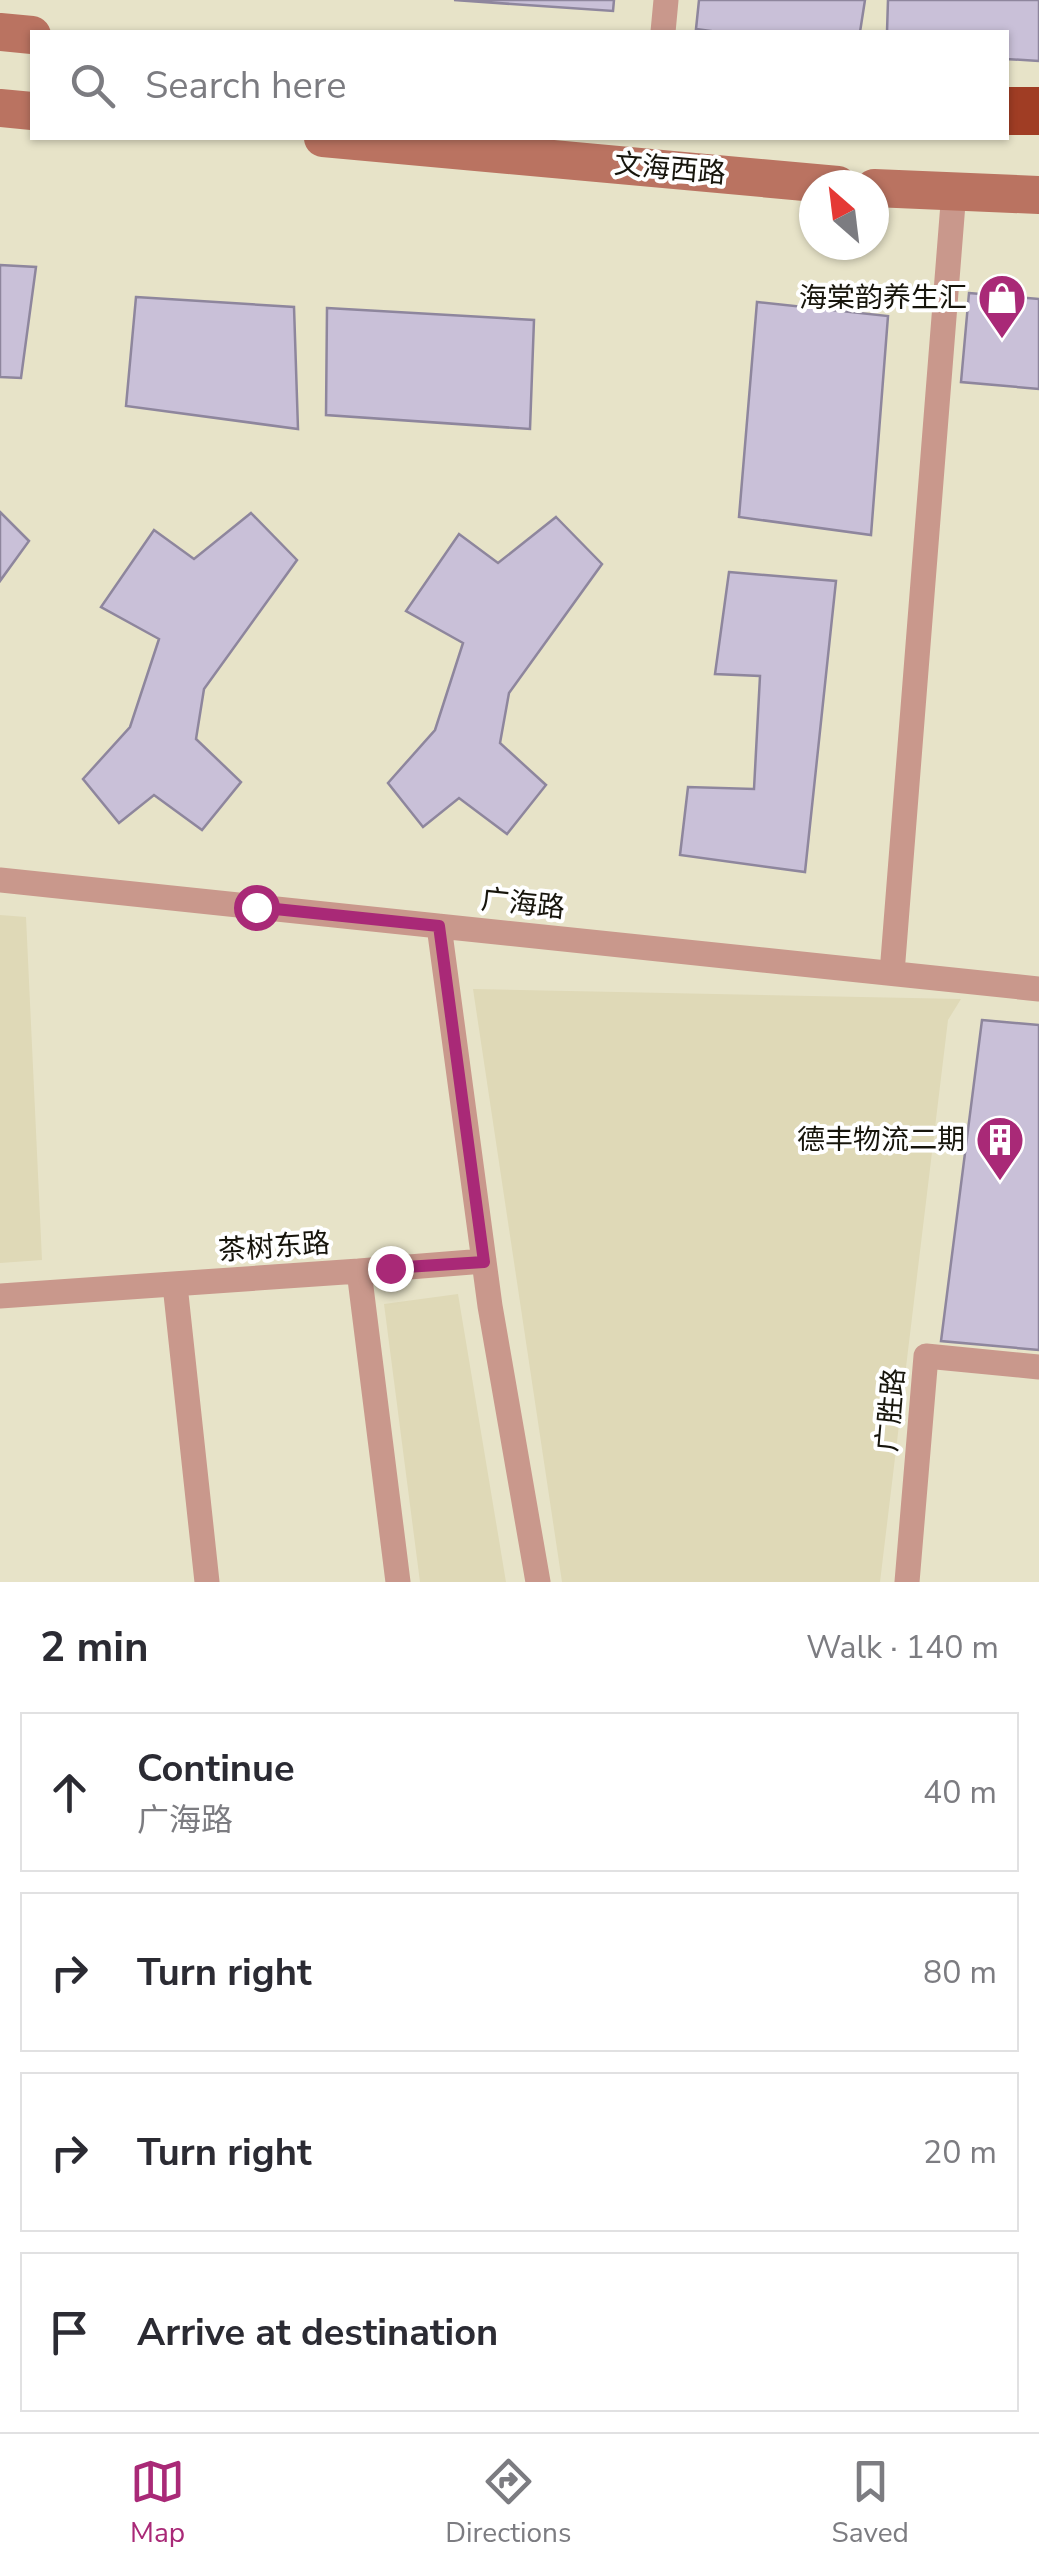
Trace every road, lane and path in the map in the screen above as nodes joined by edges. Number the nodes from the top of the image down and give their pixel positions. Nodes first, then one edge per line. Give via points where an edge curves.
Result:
1 (666, 0) edge
2 (663, 30) edge
3 (0, 32) edge
4 (30, 35) edge
5 (0, 108) edge
6 (30, 111) edge
7 (1039, 111) edge
8 (1009, 112) edge
9 (1009, 131) edge
10 (1039, 136) edge
11 (345, 140) edge
12 (799, 181) edge
13 (889, 189) edge
14 (954, 191) junction
15 (1039, 194) edge
16 (0, 880) edge
17 (439, 926) junction
18 (892, 973) junction
19 (1039, 988) edge
20 (484, 1262) junction
21 (359, 1271) junction
22 (175, 1285) junction
23 (0, 1296) edge
24 (1039, 1367) edge
25 (207, 1582) edge
26 (398, 1582) edge
27 (538, 1582) edge
28 (907, 1582) edge

1 - 2 street
3 - 4 main road
5 - 6 main road
7 - 8 highway
9 - 10 main road
11 - 12 main road, 文海西路
13 - 14 main road
14 - 15 main road
14 - 18 street
16 - 17 street, 广海路
17 - 18 street, 广海路
17 - 20 street
18 - 19 street, 广海路
20 - 21 street
20 - 27 street
21 - 22 street, 茶树东路
21 - 26 street, 茶树东路
22 - 23 street, 茶树东路
22 - 25 street
24 - 28 street, 广胜路 via 926,1356

